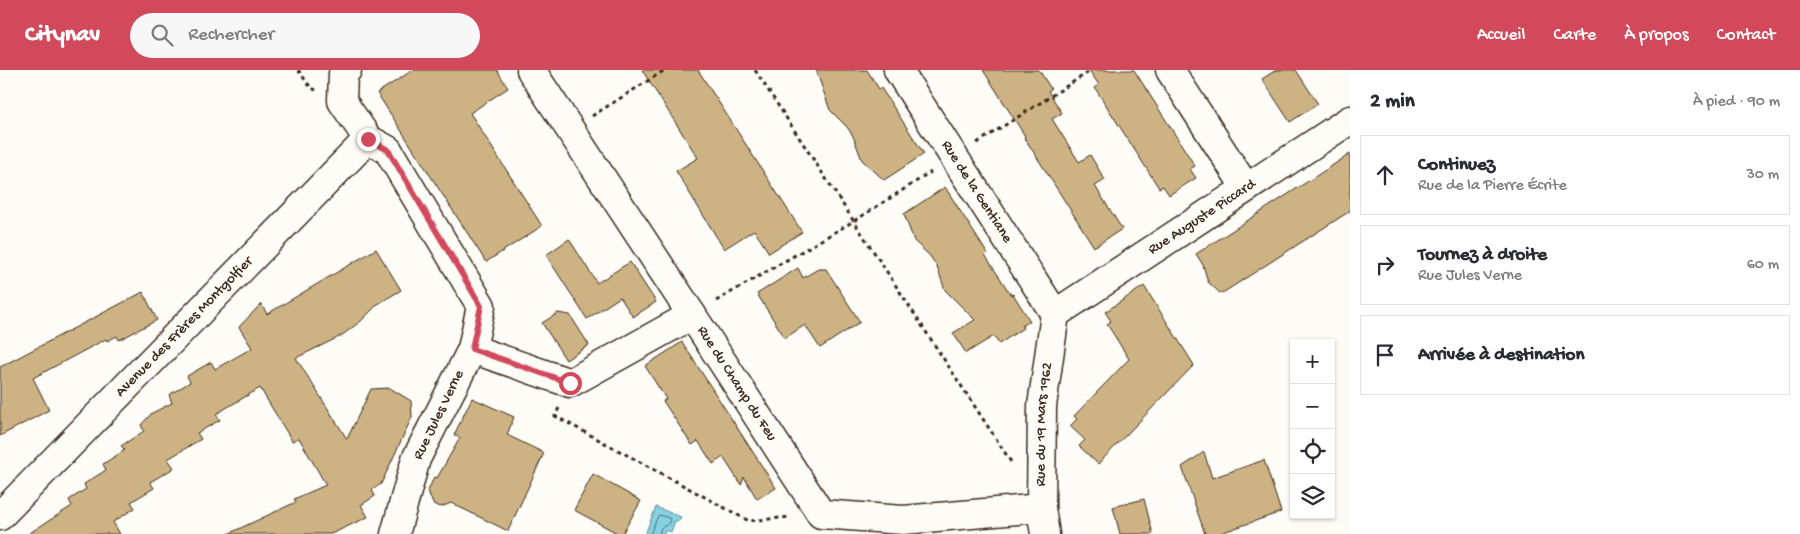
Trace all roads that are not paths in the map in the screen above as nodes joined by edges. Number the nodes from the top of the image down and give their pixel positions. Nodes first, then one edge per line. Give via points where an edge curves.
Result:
1 (531, 70) edge
2 (898, 70) edge
3 (1170, 70) edge
4 (345, 71) edge
5 (1350, 120) edge
6 (368, 139) junction
7 (1246, 188) junction
8 (1055, 314) junction
9 (692, 315) junction
10 (472, 349) junction
11 (0, 516) edge
12 (1043, 521) edge
13 (395, 534) edge

1 - 9 street, Rue du Champ du Feu
2 - 8 street, Rue de la Gentiane
3 - 7 street
4 - 6 street, Rue Jules Verne via 342,100
5 - 7 street, Rue Auguste Piccard
6 - 10 street, Rue Jules Verne via 388,150 481,306
6 - 11 street, Avenue des Frères Montgolfier
7 - 8 street, Rue Auguste Piccard
8 - 12 street, Rue du 19 Mars 1962 via 1042,406
9 - 10 street via 570,383
9 - 12 street, Rue du Champ du Feu via 821,514 902,520
10 - 13 street, Rue Jules Verne via 416,458

